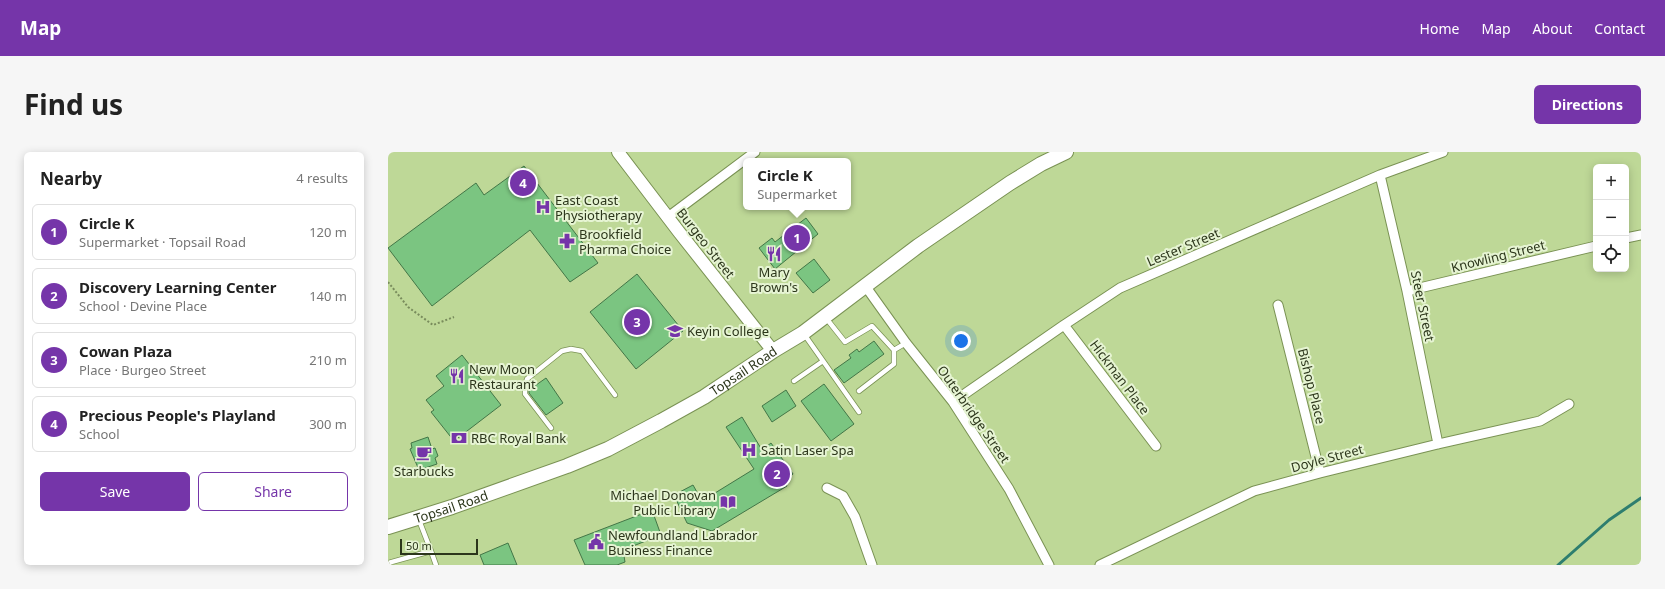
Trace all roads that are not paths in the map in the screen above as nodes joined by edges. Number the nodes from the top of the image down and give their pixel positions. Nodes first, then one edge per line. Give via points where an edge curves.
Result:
1 (618, 152) edge
2 (755, 152) edge
3 (1066, 152) edge
4 (1443, 152) edge
5 (747, 158) edge
6 (743, 161) edge
7 (1380, 175) junction
8 (668, 217) junction
9 (1641, 235) edge
10 (1629, 237) edge
11 (1593, 247) edge
12 (866, 287) junction
13 (1406, 291) junction
14 (1278, 305) dead end
15 (825, 317) junction
16 (1064, 325) junction
17 (803, 333) junction
18 (906, 343) junction
19 (894, 350) junction
20 (773, 351) junction
21 (823, 362) junction
22 (794, 381) dead end
23 (859, 391) dead end
24 (615, 395) dead end
25 (953, 402) junction
26 (1569, 404) dead end
27 (859, 412) dead end
28 (551, 428) dead end
29 (1438, 444) junction
30 (1156, 446) dead end
31 (1320, 473) junction
32 (827, 488) dead end
33 (418, 518) junction
34 (388, 527) edge
35 (431, 551) junction
36 (388, 563) edge
37 (436, 565) edge
38 (872, 565) edge
39 (1049, 565) edge
40 (1100, 565) edge

1 - 8 street, Burgeo Street
2 - 5 street
3 - 12 main road, Topsail Road via 1010,182 918,246
4 - 7 street, Lester Street
6 - 8 street
7 - 13 street, Steer Street
7 - 16 street, Lester Street via 1120,288
8 - 20 street, Burgeo Street
9 - 10 street
11 - 13 street, Knowling Street
12 - 15 main road, Topsail Road
12 - 18 street, Outerbridge Street
13 - 29 street, Steer Street
14 - 31 street, Bishop Place
15 - 17 main road, Topsail Road
15 - 19 lane via 845,342 872,326
16 - 25 street, Lester Street
16 - 30 street, Hickman Place
17 - 20 main road, Topsail Road
17 - 21 lane
18 - 19 lane
18 - 25 street, Outerbridge Street
19 - 23 lane via 894,364
20 - 33 main road, Topsail Road via 704,397 608,449
21 - 22 lane
21 - 27 lane
24 - 28 lane via 582,351 562,351 527,379 525,386 525,394
25 - 39 street, Outerbridge Street via 1009,489
26 - 29 street, Doyle Street via 1540,422
29 - 31 street, Doyle Street
31 - 40 street, Doyle Street via 1254,491
32 - 38 street via 843,496 855,517
33 - 34 main road, Topsail Road
33 - 35 lane
35 - 36 lane
35 - 37 lane

